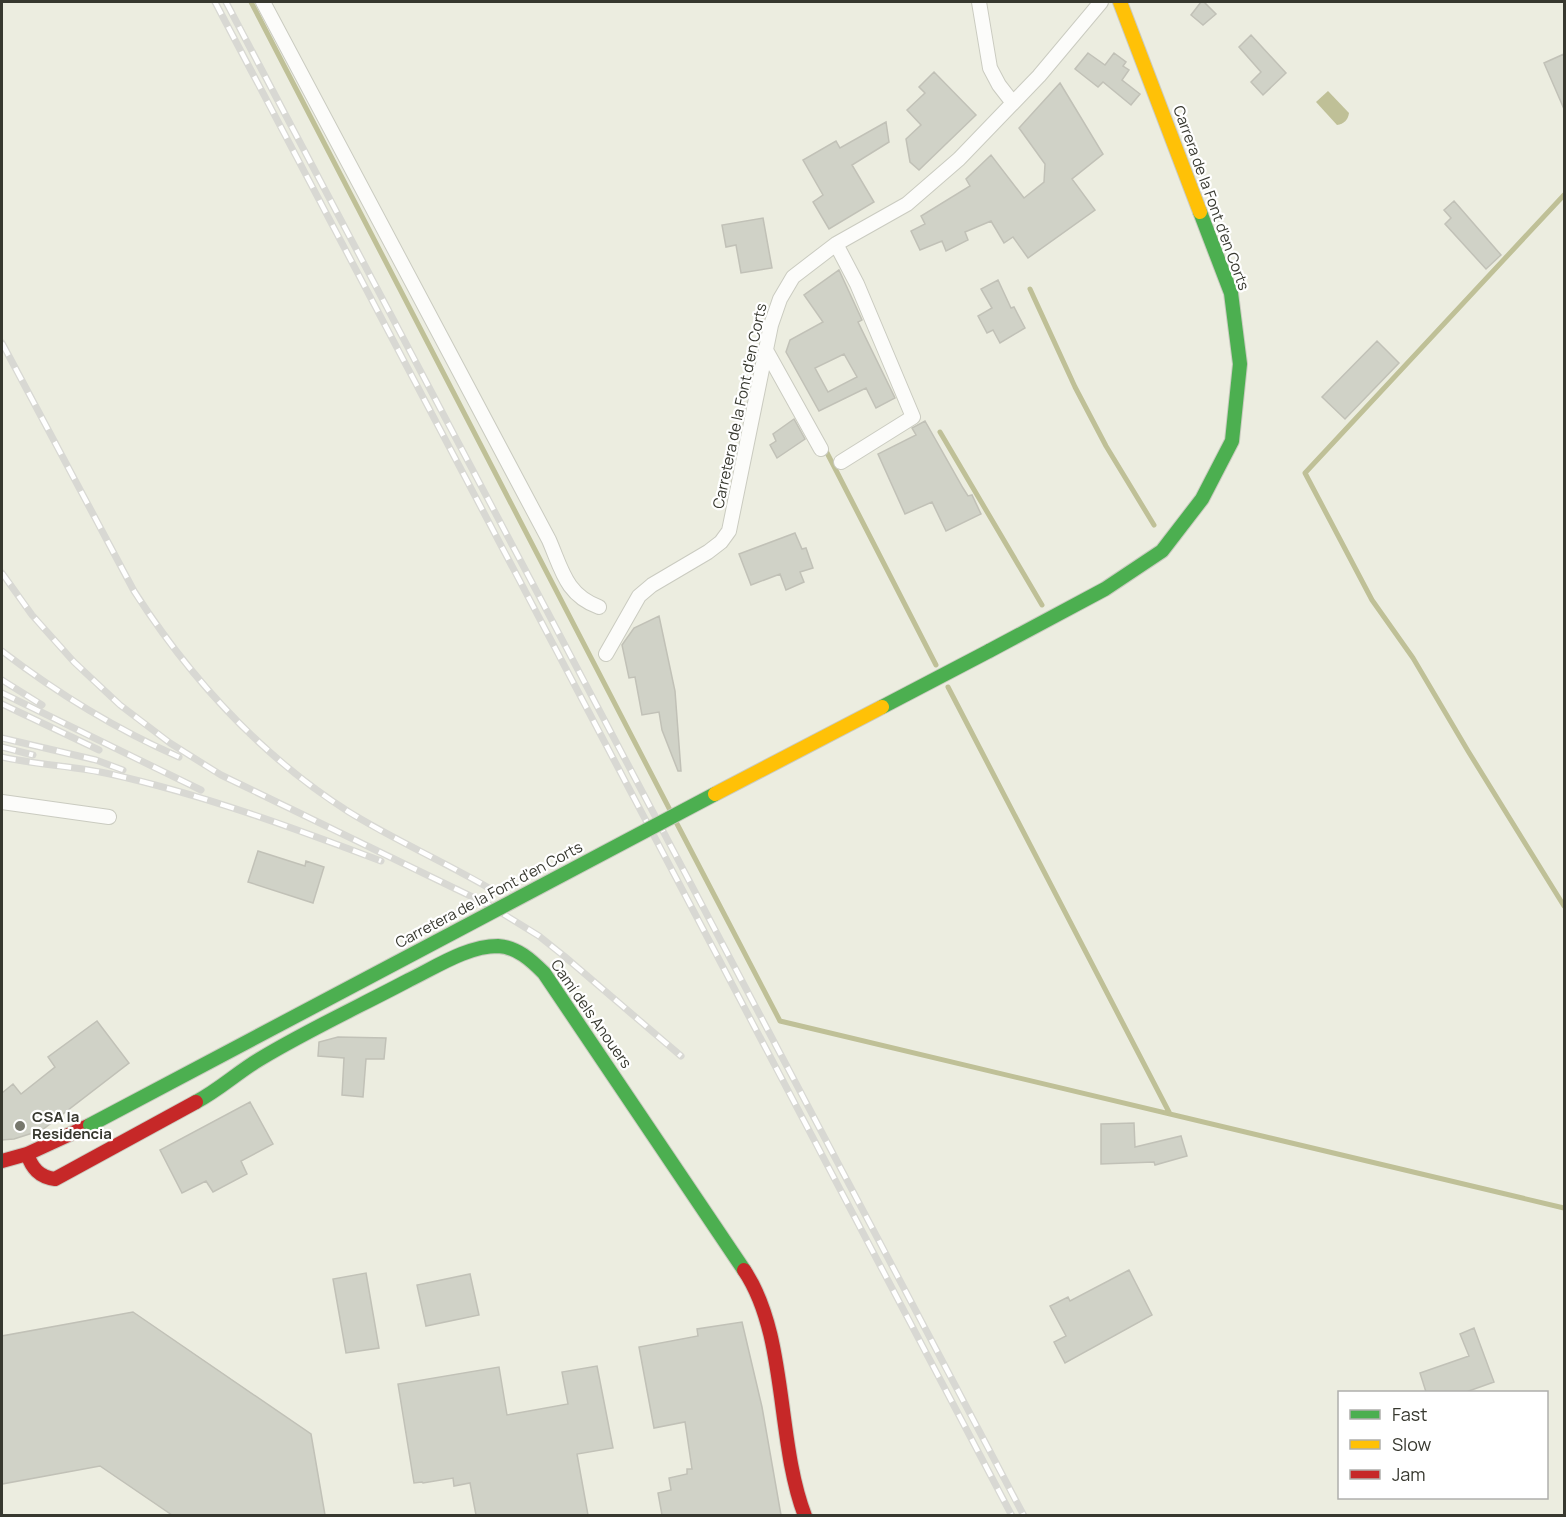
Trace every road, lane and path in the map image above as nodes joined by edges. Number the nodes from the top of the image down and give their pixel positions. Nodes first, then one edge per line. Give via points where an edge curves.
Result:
1 (263, 2) edge
2 (979, 2) edge
3 (1101, 2) edge
4 (1120, 2) edge
5 (1013, 103) junction
6 (836, 244) junction
7 (767, 352) junction
8 (821, 448) dead end
9 (841, 462) dead end
10 (599, 607) dead end
11 (989, 651) joint
12 (606, 654) dead end
13 (2, 802) edge
14 (109, 817) dead end
15 (27, 1154) junction
16 (2, 1161) edge
17 (805, 1515) edge

1 - 10 street via 549,540 568,584 584,602
2 - 5 street via 990,68
3 - 5 street, Carretera de la Font d'en Corts
4 - 11 street, Carrera de la Font d'en Corts via 1231,293 1240,364 1233,441 1202,499 1162,551 1105,589
5 - 6 street, Carretera de la Font d'en Corts via 959,159 907,204
6 - 7 street, Carretera de la Font d'en Corts via 803,268 786,288 771,325
6 - 9 street via 913,417
7 - 8 street
7 - 12 street, Carretera de la Font d'en Corts via 729,531 708,552 639,596
11 - 15 street, Carretera de la Font d'en Corts, bridge via 90,1125
13 - 14 street
15 - 16 street, Carretera de la Font d'en Corts
15 - 17 street, Camí dels Anouers via 38,1173 56,1179 213,1093 288,1042 451,959 490,946 520,950 544,973 760,1298 795,1488

